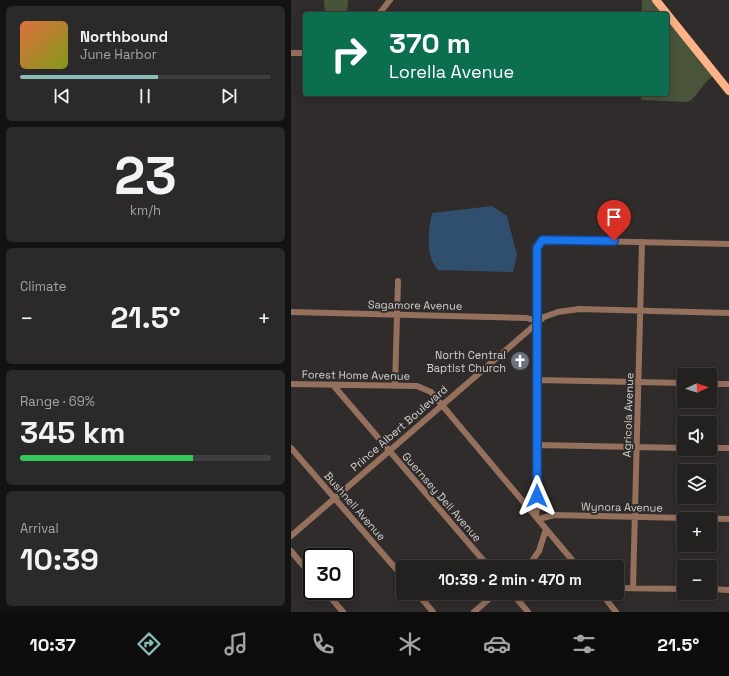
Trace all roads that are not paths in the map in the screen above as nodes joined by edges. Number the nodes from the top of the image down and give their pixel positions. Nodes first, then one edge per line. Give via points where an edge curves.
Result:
1 (389, 0) edge
2 (656, 0) edge
3 (380, 12) edge
4 (666, 12) edge
5 (669, 16) edge
6 (291, 53) edge
7 (303, 53) edge
8 (729, 91) edge
9 (642, 242) junction
10 (729, 244) edge
11 (398, 281) dead end
12 (640, 311) junction
13 (291, 312) edge
14 (729, 312) edge
15 (397, 315) junction
16 (537, 321) junction
17 (537, 380) junction
18 (639, 382) junction
19 (677, 383) edge
20 (291, 384) edge
21 (717, 384) edge
22 (729, 384) edge
23 (333, 385) junction
24 (395, 386) junction
25 (442, 404) junction
26 (537, 445) junction
27 (637, 447) junction
28 (291, 448) edge
29 (677, 448) edge
30 (717, 448) edge
31 (729, 448) edge
32 (389, 450) junction
33 (334, 498) junction
34 (537, 517) junction
35 (635, 518) junction
36 (729, 519) edge
37 (546, 529) junction
38 (291, 536) edge
39 (291, 551) edge
40 (483, 560) edge
41 (532, 560) edge
42 (572, 560) edge
43 (303, 565) edge
44 (396, 569) edge
45 (624, 588) edge
46 (633, 588) junction
47 (677, 589) edge
48 (717, 589) edge
49 (729, 590) edge
50 (333, 600) edge
51 (423, 600) edge
52 (488, 600) edge
53 (518, 600) edge
54 (607, 600) edge
55 (343, 612) edge
56 (433, 612) edge
57 (474, 612) edge
58 (528, 612) edge
59 (616, 612) edge

1 - 3 street
2 - 4 main road
5 - 8 main road
6 - 7 street
9 - 10 street
9 - 12 street, Agricola Avenue
9 - 16 street via 542,240 537,252
11 - 15 street
12 - 14 street, Prince Albert Boulevard
12 - 16 street, Prince Albert Boulevard via 569,310 551,314
12 - 18 street, Agricola Avenue
13 - 15 street, Sagamore Avenue
15 - 16 street, Sagamore Avenue via 527,318
15 - 24 street
16 - 17 street
16 - 25 street, Prince Albert Boulevard
17 - 18 street
17 - 26 street
18 - 19 street
18 - 27 street, Agricola Avenue
20 - 23 street, Forest Home Avenue
21 - 22 street
23 - 24 street, Forest Home Avenue
23 - 32 street, Guernsey Dell Avenue
24 - 25 street, Forest Home Avenue via 421,388 431,392
25 - 32 street, Prince Albert Boulevard
25 - 34 street, Forest Home Avenue
26 - 27 street
26 - 34 street
27 - 29 street
27 - 35 street, Agricola Avenue
28 - 33 street, Bushnell Avenue
30 - 31 street
32 - 33 street, Prince Albert Boulevard
32 - 40 street, Guernsey Dell Avenue
33 - 38 street, Prince Albert Boulevard
33 - 44 street, Bushnell Avenue
34 - 35 street, Wynora Avenue
34 - 37 street, Forest Home Avenue
35 - 36 street, Wynora Avenue
35 - 46 street, Agricola Avenue
37 - 41 street via 539,551
37 - 42 street, Forest Home Avenue
39 - 43 street
45 - 46 street
46 - 47 street
48 - 49 street
50 - 55 street
51 - 56 street
52 - 57 street
53 - 58 street
54 - 59 street

